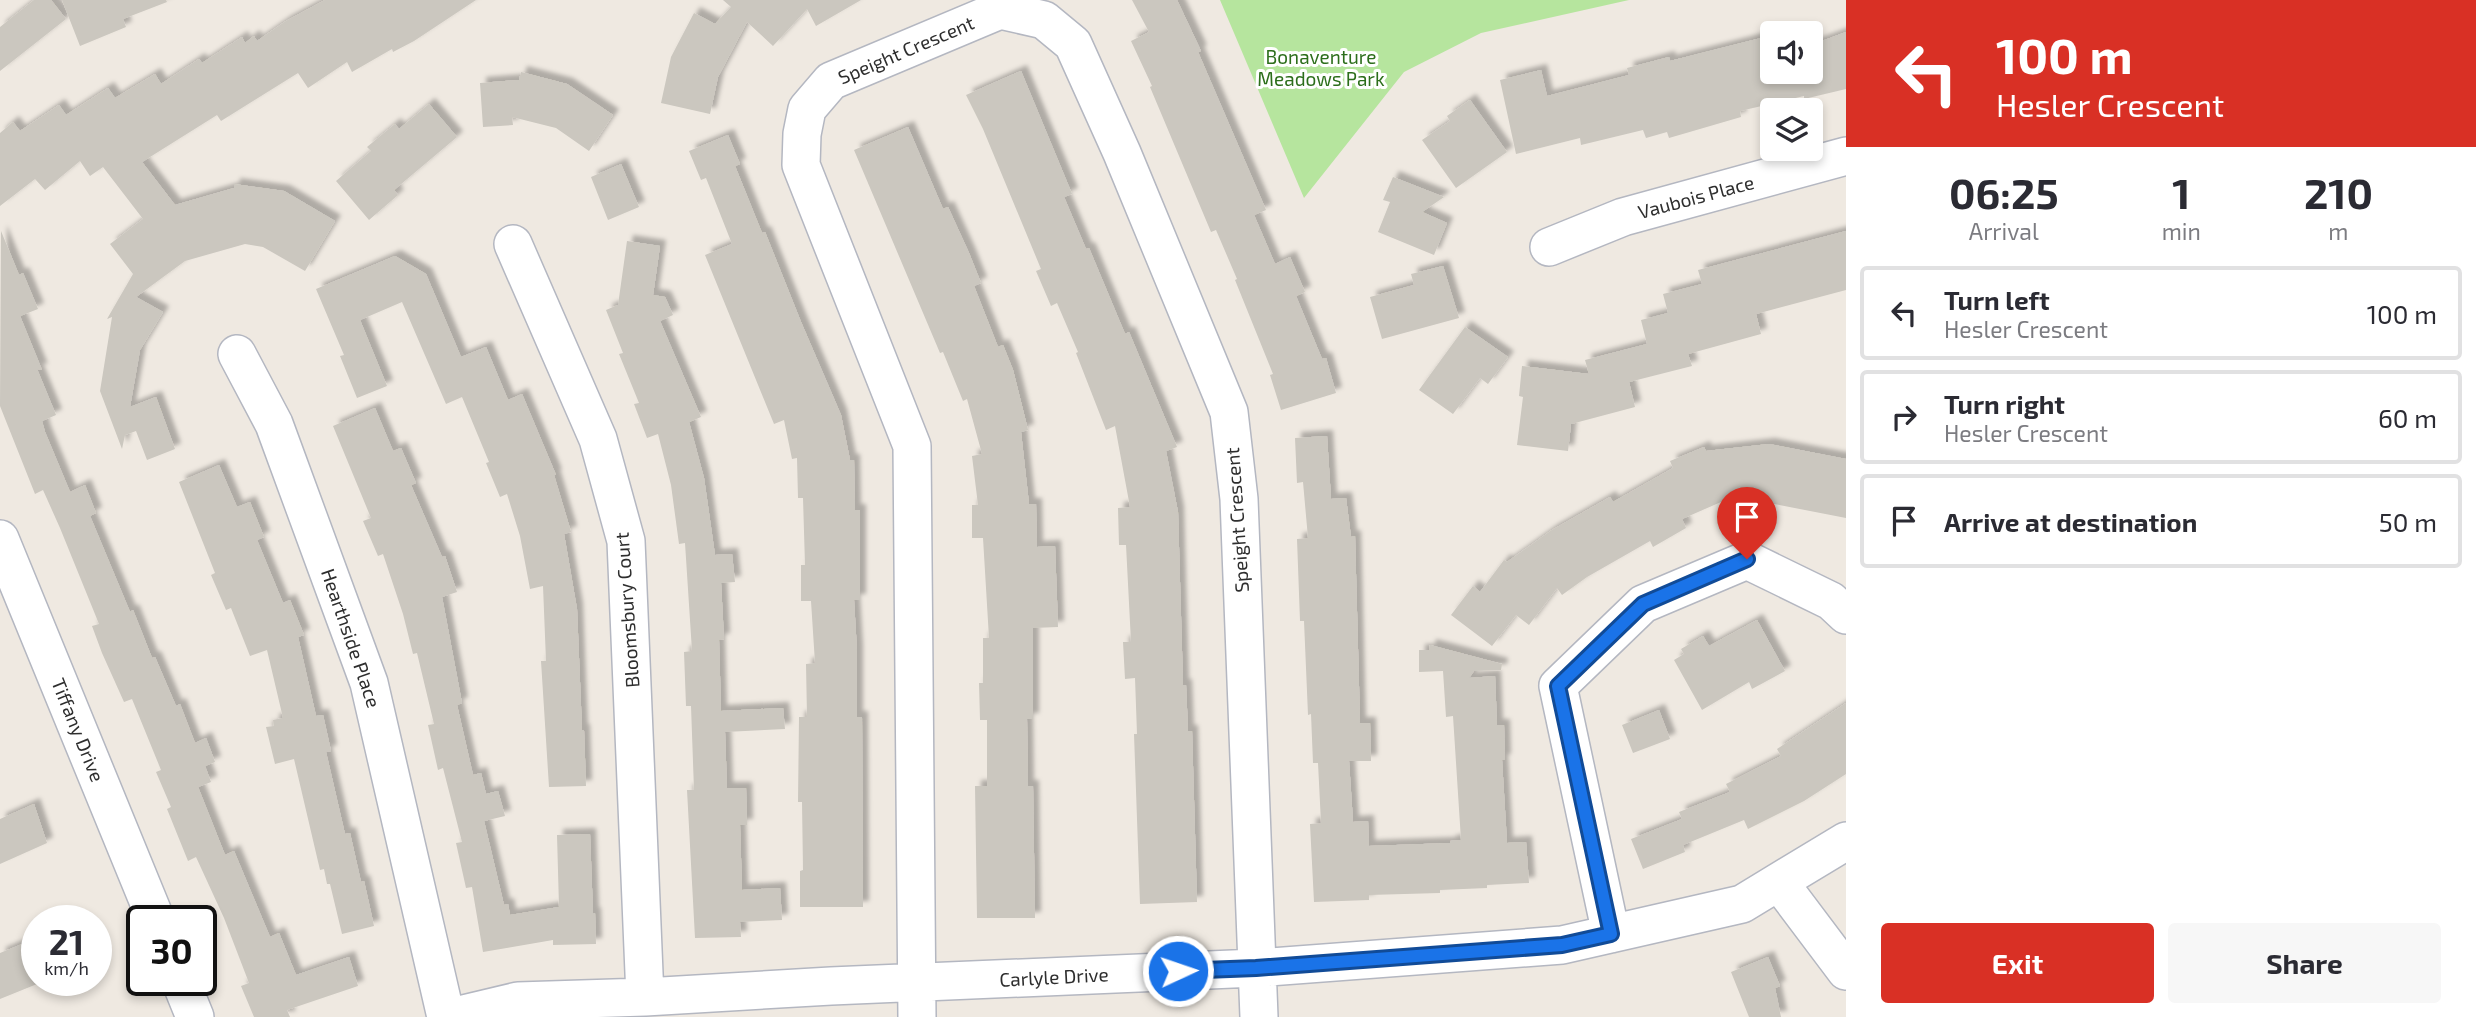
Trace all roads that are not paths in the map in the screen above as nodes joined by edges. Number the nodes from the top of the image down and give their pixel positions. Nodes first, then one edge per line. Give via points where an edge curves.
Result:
1 (1846, 156) edge
2 (513, 244) dead end
3 (1549, 247) dead end
4 (237, 354) dead end
5 (0, 538) edge
6 (1846, 615) edge
7 (1846, 841) edge
8 (1779, 881) junction
9 (150, 905) edge
10 (1611, 934) junction
11 (1256, 968) junction
12 (1846, 971) edge
13 (186, 996) edge
14 (645, 997) junction
15 (916, 1000) edge
16 (195, 1017) edge
17 (448, 1017) edge
18 (1259, 1017) edge

1 - 3 street, Vaubois Place via 1623,217
2 - 14 street, Bloomsbury Court via 598,439 626,541
4 - 17 street, Hearthside Place via 274,424 369,683
5 - 9 street, Tiffany Drive
6 - 10 street via 1831,601 1747,559 1643,604 1558,686
7 - 8 street, Carlyle Drive
8 - 10 street, Carlyle Drive via 1742,904
8 - 12 street
10 - 11 street, Carlyle Drive via 1562,945
11 - 15 street, Carlyle Drive
11 - 15 street, Speight Crescent via 1239,499 1229,412 1073,44 1044,20 1000,10 831,81 807,109 802,134 801,165 912,446
11 - 18 street, Speight Crescent
13 - 16 street
14 - 15 street, Carlyle Drive via 831,986
14 - 17 street, Carlyle Drive via 518,1001

